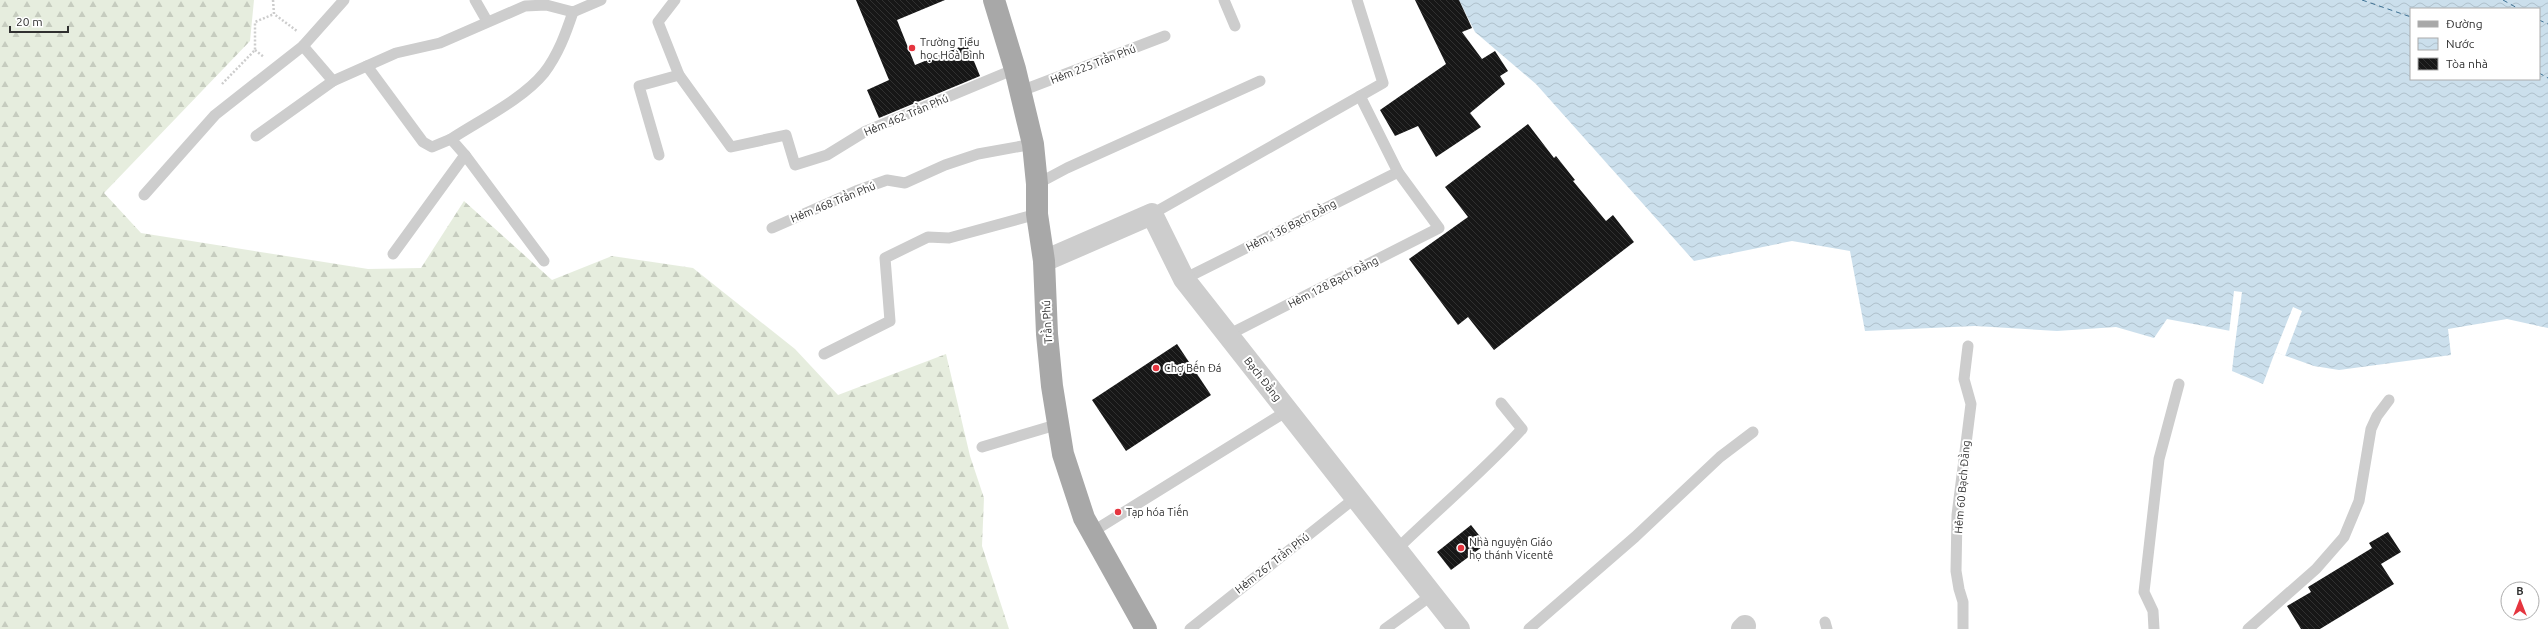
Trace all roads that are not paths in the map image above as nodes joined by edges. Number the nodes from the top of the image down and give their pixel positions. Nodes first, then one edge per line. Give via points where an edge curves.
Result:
1 (344, 0) edge
2 (475, 0) edge
3 (601, 0) edge
4 (676, 0) edge
5 (994, 0) edge
6 (1224, 0) edge
7 (1357, 0) edge
8 (524, 3) edge
9 (574, 12) junction
10 (487, 21) junction
11 (1235, 26) dead end
12 (1165, 36) dead end
13 (306, 43) junction
14 (367, 66) junction
15 (1015, 69) junction
16 (679, 76) junction
17 (333, 81) junction
18 (1260, 81) dead end
19 (1021, 91) junction
20 (1360, 96) junction
21 (256, 136) dead end
22 (451, 139) junction
23 (1033, 144) junction
24 (465, 155) junction
25 (659, 155) dead end
26 (1398, 172) junction
27 (1037, 184) junction
28 (144, 195) dead end
29 (1037, 214) junction
30 (1152, 214) junction
31 (772, 228) dead end
32 (393, 254) dead end
33 (544, 262) dead end
34 (1044, 262) junction
35 (1184, 278) junction
36 (1228, 335) junction
37 (1968, 346) dead end
38 (824, 354) dead end
39 (2178, 384) dead end
40 (2389, 400) dead end
41 (1501, 403) dead end
42 (1287, 410) junction
43 (1059, 424) junction
44 (1753, 432) dead end
45 (982, 446) dead end
46 (1355, 498) junction
47 (1092, 532) junction
48 (1396, 550) junction
49 (1432, 595) junction
50 (1146, 629) edge
51 (1190, 629) edge
52 (1385, 629) edge
53 (1459, 629) edge
54 (1529, 629) edge
55 (1963, 629) edge
56 (2154, 629) edge
57 (2248, 629) edge

1 - 13 lane
2 - 10 lane
3 - 9 lane
4 - 16 lane, Hẻm 462 Trần Phú via 658,22
5 - 15 main road, Trần Phú
6 - 11 lane
7 - 20 lane via 1384,83
8 - 9 lane
8 - 10 lane
9 - 22 lane via 552,61 532,85
10 - 14 lane via 446,40 396,53
12 - 19 lane, Hẻm 225 Trần Phú
13 - 17 lane
13 - 28 lane via 215,115
14 - 17 lane
14 - 22 lane via 423,142 432,147
15 - 16 lane, Hẻm 462 Trần Phú via 866,131 827,155 795,165 786,135 731,147
15 - 19 main road, Trần Phú
16 - 25 lane via 639,86
17 - 21 lane
18 - 27 lane
19 - 23 main road, Trần Phú
20 - 26 lane
20 - 30 lane
22 - 24 lane
23 - 27 main road, Trần Phú
23 - 31 lane, Hẻm 468 Trần Phú via 978,154 905,183 887,180
24 - 32 lane
24 - 33 lane
26 - 35 lane, Hẻm 136 Bạch Đằng
26 - 36 lane, Hẻm 128 Bạch Đằng via 1439,228
27 - 29 main road, Trần Phú
29 - 34 main road, Trần Phú
29 - 38 lane via 948,238 928,237 885,258 890,321
30 - 34 street
30 - 35 street, Bạch Đằng
34 - 43 main road, Trần Phú via 1047,334
35 - 36 street, Bạch Đằng
36 - 42 street, Bạch Đằng
37 - 55 lane, Hẻm 60 Bạch Đằng via 1964,379 1971,404 1957,515 1956,571 1963,602
39 - 56 lane via 2159,459 2144,592 2153,611
40 - 57 lane via 2371,429 2359,501 2344,537 2316,569
41 - 48 lane via 1522,430 1492,462 1441,505
42 - 46 street, Bạch Đằng
42 - 47 lane
43 - 45 lane
43 - 47 main road, Trần Phú via 1063,454 1084,518
44 - 54 lane via 1720,457 1635,537
46 - 48 street, Bạch Đằng
46 - 51 lane, Hẻm 267 Trần Phú
47 - 50 main road, Trần Phú
48 - 49 street, Bạch Đằng
49 - 52 lane
49 - 53 street, Bạch Đằng

